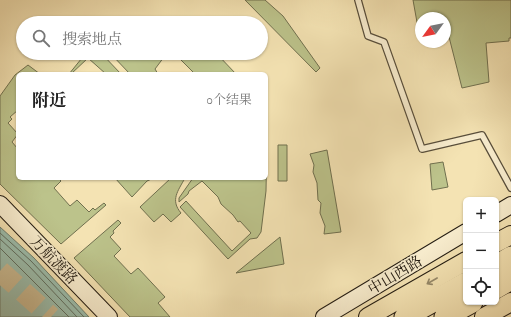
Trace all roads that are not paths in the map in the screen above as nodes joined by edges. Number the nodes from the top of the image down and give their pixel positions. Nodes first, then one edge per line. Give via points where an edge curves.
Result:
1 (358, 0) edge
2 (511, 188) edge
3 (0, 204) edge
4 (511, 205) edge
5 (499, 212) edge
6 (464, 233) edge
7 (511, 235) edge
8 (499, 241) edge
9 (511, 257) edge
10 (463, 263) edge
11 (499, 264) edge
12 (511, 279) edge
13 (463, 285) edge
14 (499, 286) edge
15 (511, 302) edge
16 (467, 305) edge
17 (109, 317) edge
18 (324, 317) edge
19 (368, 317) edge
20 (405, 317) edge
21 (445, 317) edge
22 (484, 317) edge

1 - 2 lane via 368,36 384,42 422,149 482,135
3 - 17 street, 万航渡路
4 - 5 street
6 - 18 street, 中山西路
7 - 8 main road
9 - 11 highway
10 -> 19 main road, 中山西路
12 - 14 highway
13 - 20 highway
15 - 22 main road
16 - 21 highway

